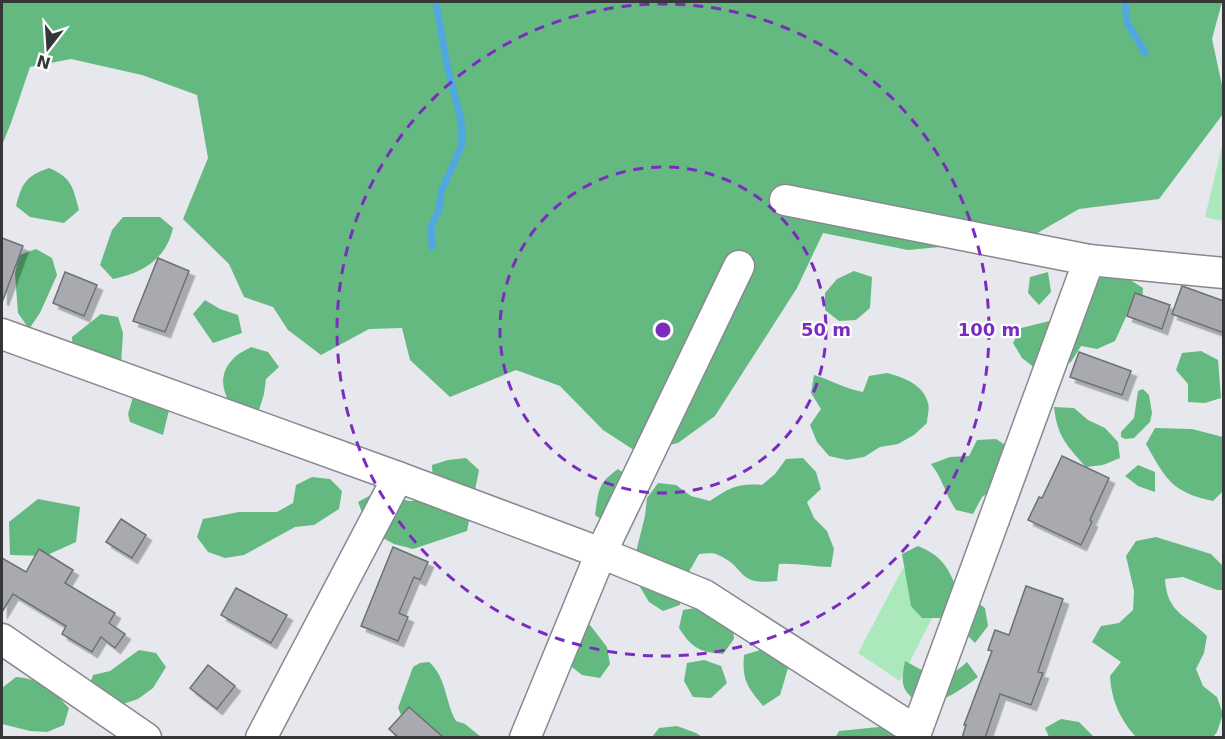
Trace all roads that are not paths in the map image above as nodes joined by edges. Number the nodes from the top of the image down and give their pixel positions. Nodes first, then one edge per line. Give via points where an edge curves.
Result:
1 (785, 200) dead end
2 (1089, 260) junction
3 (739, 266) dead end
4 (1224, 273) edge
5 (2, 334) edge
6 (398, 477) junction
7 (601, 554) junction
8 (2, 639) edge
9 (130, 733) edge
10 (915, 734) edge
11 (261, 738) edge
12 (525, 738) edge

1 - 2 street
2 - 4 street
2 - 10 street
3 - 7 street
5 - 6 street
6 - 7 street
6 - 11 street
7 - 10 street via 704,596
7 - 12 street
8 - 9 street

